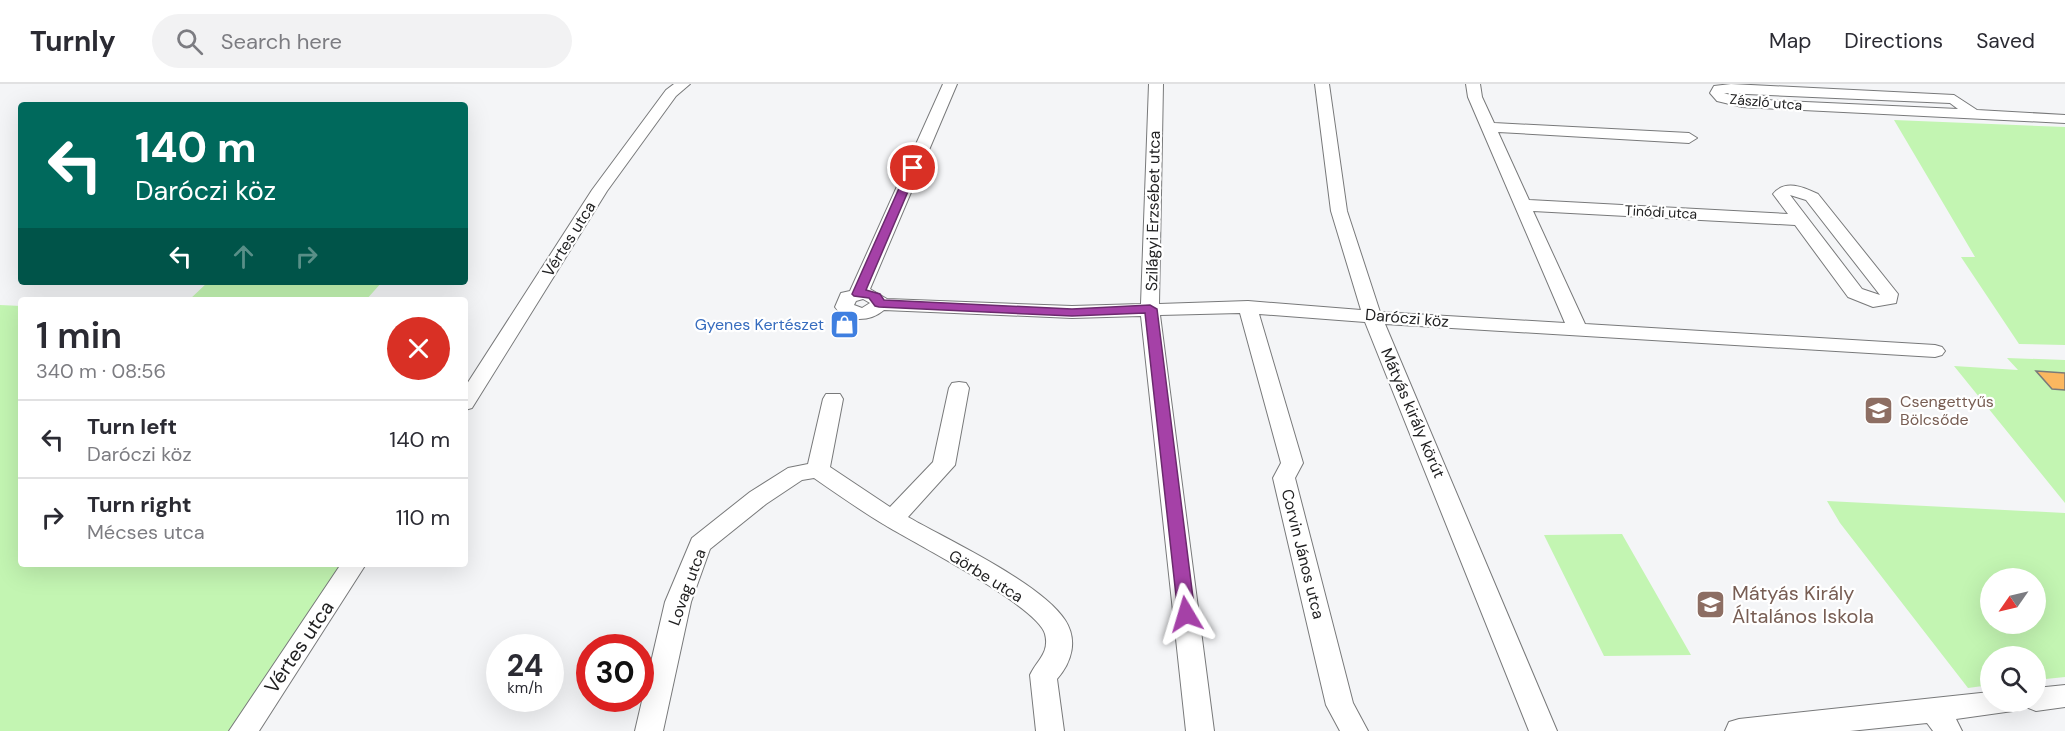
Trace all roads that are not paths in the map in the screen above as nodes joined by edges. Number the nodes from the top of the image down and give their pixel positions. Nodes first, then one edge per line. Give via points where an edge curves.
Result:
1 (682, 84) edge
2 (950, 84) edge
3 (1156, 84) edge
4 (1322, 84) edge
5 (1473, 84) edge
6 (1945, 91) edge
7 (1973, 114) junction
8 (2065, 118) edge
9 (1488, 127) junction
10 (1689, 138) dead end
11 (1521, 205) junction
12 (1801, 220) junction
13 (1248, 307) junction
14 (1150, 309) junction
15 (1372, 315) junction
16 (1577, 329) junction
17 (1935, 351) dead end
18 (959, 388) dead end
19 (468, 398) edge
20 (833, 399) dead end
21 (818, 470) junction
22 (892, 519) junction
23 (352, 567) edge
24 (2065, 696) edge
25 (2046, 698) edge
26 (1980, 710) edge
27 (1942, 721) edge
28 (243, 731) edge
29 (649, 731) edge
30 (1050, 731) edge
31 (1200, 731) edge
32 (1354, 731) edge
33 (1543, 731) edge
34 (1738, 731) edge

1 - 19 street, Vértes utca via 671,93 600,190
2 - 14 street, Daróczi köz via 858,294 871,294 879,304 1072,312
3 - 14 street, Szilágyi Erzsébet utca
4 - 15 street, Mátyás király körút via 1339,211
5 - 9 street via 1474,97
6 - 7 street, Zászló utca
6 - 7 street, Zászló utca via 1728,88 1717,93 1742,103
7 - 8 street, Zászló utca
9 - 10 street
9 - 11 street
11 - 12 street, Tinódi utca
11 - 16 street
12 - 12 street via 1855,293 1873,301 1889,299 1889,294 1812,197 1797,190 1783,192
13 - 14 street, Daróczi köz
13 - 15 street, Daróczi köz
13 - 32 street, Corvin János utca via 1292,463 1284,478 1332,671 1341,705
14 - 31 street, Szilágyi Erzsébet utca
15 - 16 street, Daróczi köz
15 - 33 street, Mátyás király körút
16 - 17 street, Daróczi köz
18 - 22 street via 944,465
20 - 21 street
21 - 22 street, Görbe utca
21 - 29 street, Lovag utca via 796,473 700,544 678,602
22 - 30 street, Görbe utca via 1018,593 1056,625 1061,650 1052,668 1043,675
23 - 28 street, Vértes utca
24 - 25 street
26 - 27 street
27 - 34 street

